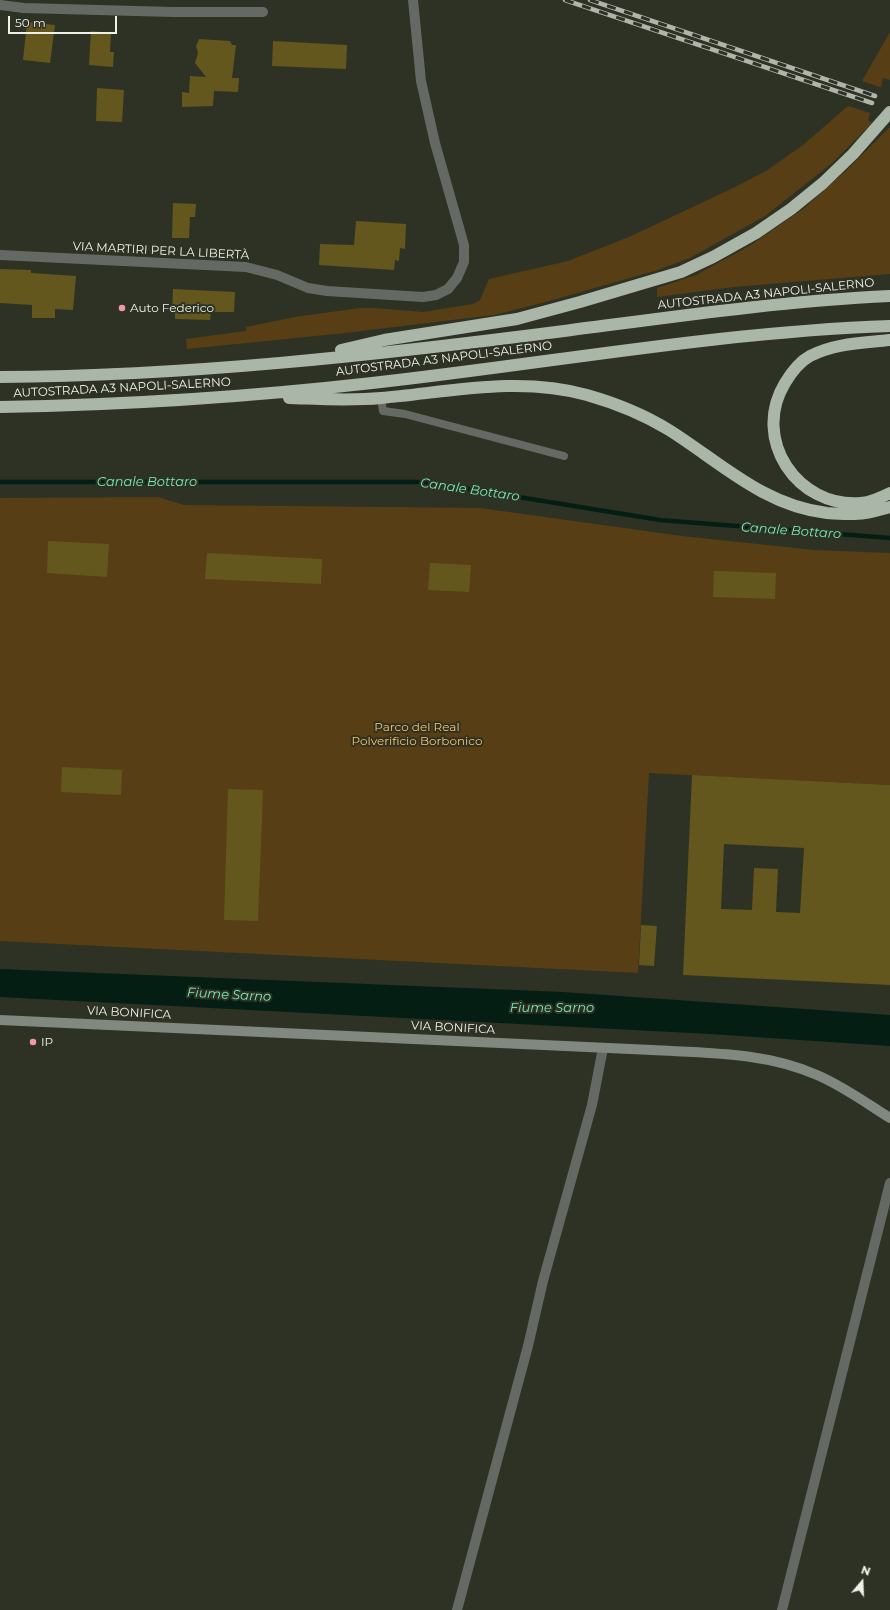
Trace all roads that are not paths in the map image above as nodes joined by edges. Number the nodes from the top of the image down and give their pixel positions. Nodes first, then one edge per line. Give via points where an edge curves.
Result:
1 (128, 0) edge
2 (413, 0) edge
3 (24, 4) edge
4 (0, 5) edge
5 (127, 10) junction
6 (263, 12) dead end
7 (890, 112) edge
8 (0, 255) edge
9 (890, 296) edge
10 (890, 326) edge
11 (890, 340) edge
12 (288, 362) junction
13 (0, 377) edge
14 (250, 395) junction
15 (381, 398) junction
16 (0, 407) edge
17 (564, 456) dead end
18 (890, 493) edge
19 (890, 506) edge
20 (0, 1020) edge
21 (603, 1048) junction
22 (890, 1118) edge
23 (890, 1183) edge
24 (457, 1610) edge
25 (782, 1610) edge

1 - 5 street
2 - 8 street, VIA MARTIRI PER LA LIBERTÀ via 421,81 464,245 464,262 457,278 448,288 436,295 417,298 308,288 277,275 246,267
3 - 4 street
3 - 5 street
5 - 6 street
7 - 12 highway via 853,154 823,183 790,209 756,233 681,272 517,318 384,340
9 - 12 highway, AUTOSTRADA A3 NAPOLI-SALERNO via 692,314
10 - 14 highway, AUTOSTRADA A3 NAPOLI-SALERNO via 779,332 373,383
11 - 18 highway via 852,343 808,357 792,371 780,391 773,412 773,426 779,455 788,471 803,485 822,496 842,502 862,503
12 - 13 highway, AUTOSTRADA A3 NAPOLI-SALERNO via 142,374
14 - 15 highway via 344,401
14 - 16 highway, AUTOSTRADA A3 NAPOLI-SALERNO via 127,404
15 - 17 lane via 383,411 405,414
15 - 19 highway via 492,386 556,389 585,395 618,405 647,418 757,490 793,506 839,514 865,513
20 - 21 main road, VIA BONIFICA
21 - 22 main road, VIA BONIFICA via 704,1053 769,1060 817,1075 846,1089
21 - 24 street via 592,1105
23 - 25 street

